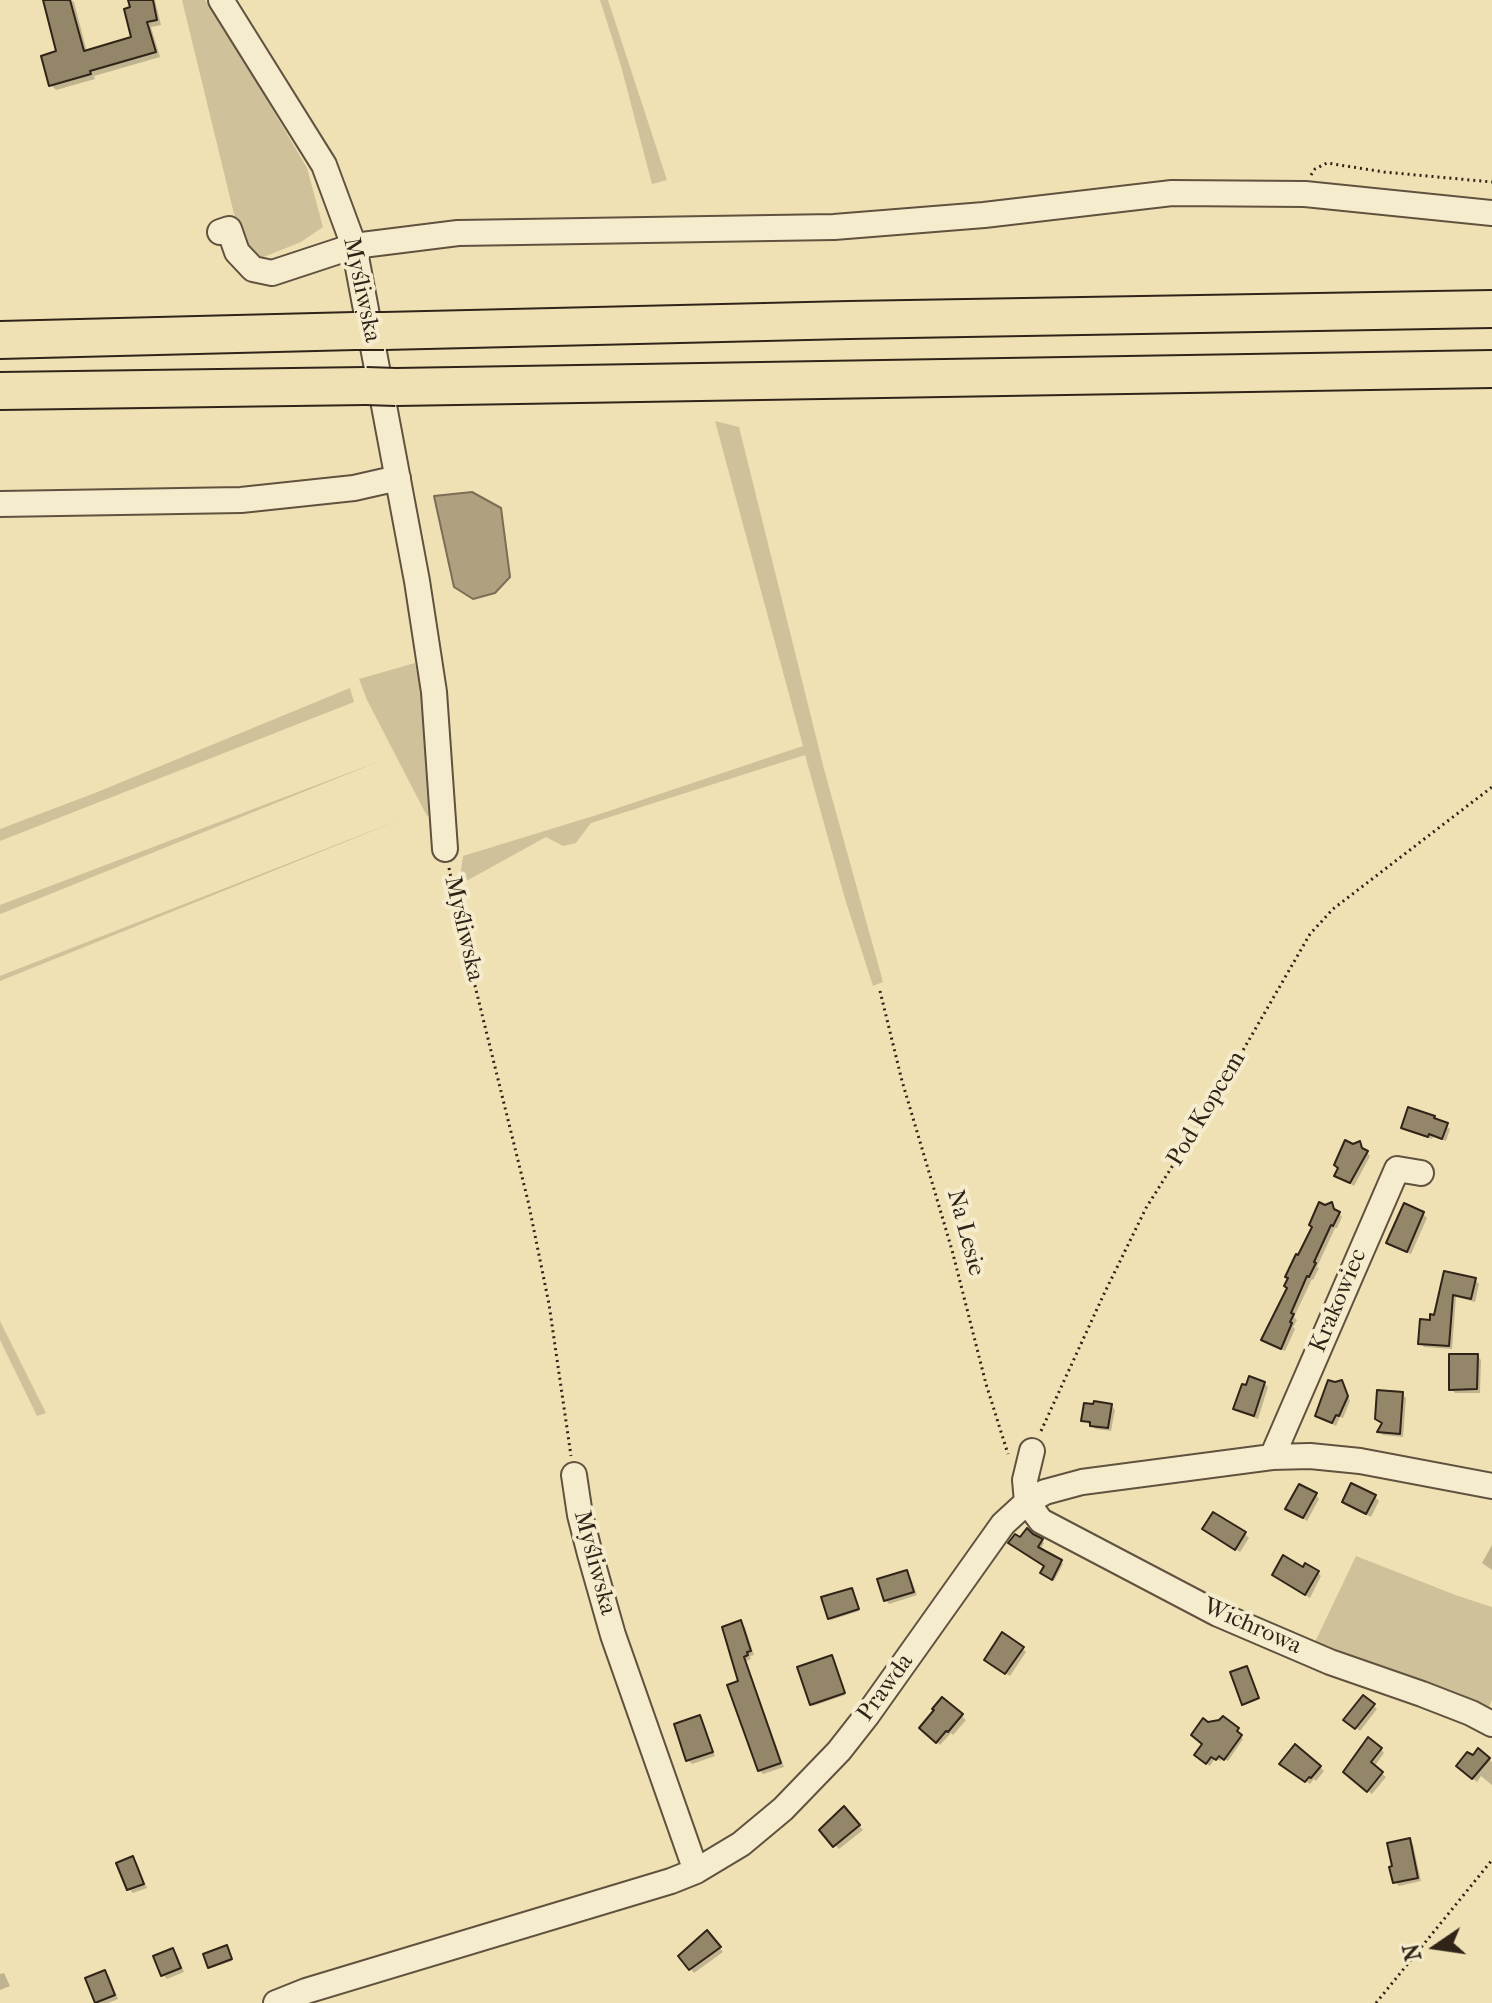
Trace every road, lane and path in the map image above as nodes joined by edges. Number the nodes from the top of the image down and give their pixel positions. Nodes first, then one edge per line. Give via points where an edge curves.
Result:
1 (221, 0) edge
2 (1492, 182) edge
3 (1305, 194) junction
4 (1492, 213) edge
5 (220, 232) dead end
6 (354, 246) junction
7 (1492, 309) edge
8 (0, 340) edge
9 (1492, 369) edge
10 (0, 391) edge
11 (398, 478) junction
12 (0, 504) edge
13 (1492, 787) edge
14 (445, 849) joint
15 (880, 991) dead end
16 (1421, 1173) dead end
17 (1032, 1451) joint
18 (1272, 1457) junction
19 (574, 1475) joint
20 (1492, 1486) edge
21 (1026, 1491) junction
22 (1492, 1724) edge
23 (1492, 1860) edge
24 (696, 1871) junction
25 (276, 2003) edge
26 (1376, 2003) edge

1 - 6 street, Myśliwska via 324,165
2 - 3 path via 1327,163 1315,169
3 - 4 street
3 - 6 street via 1172,193 834,227 458,233
5 - 6 street via 229,229 237,252 253,269 272,273
6 - 11 street, Myśliwska
7 - 8 highway
9 - 10 highway
11 - 12 street via 241,500
11 - 14 street, Myśliwska via 434,692
13 - 17 path, Pod Kopcem via 1333,909 1310,934 1146,1208
14 - 19 path, Myśliwska via 528,1201
15 - 21 path, Na Lesie via 986,1384
16 - 18 street, Krakowiec via 1397,1169
17 - 21 street
18 - 20 street, Prawda via 1360,1461
18 - 21 street, Prawda
19 - 24 street, Myśliwska via 613,1635
21 - 22 street, Wichrowa via 1041,1521 1218,1614
21 - 24 street, Prawda via 839,1751 783,1809 741,1844
23 - 26 path
24 - 25 street, Prawda

